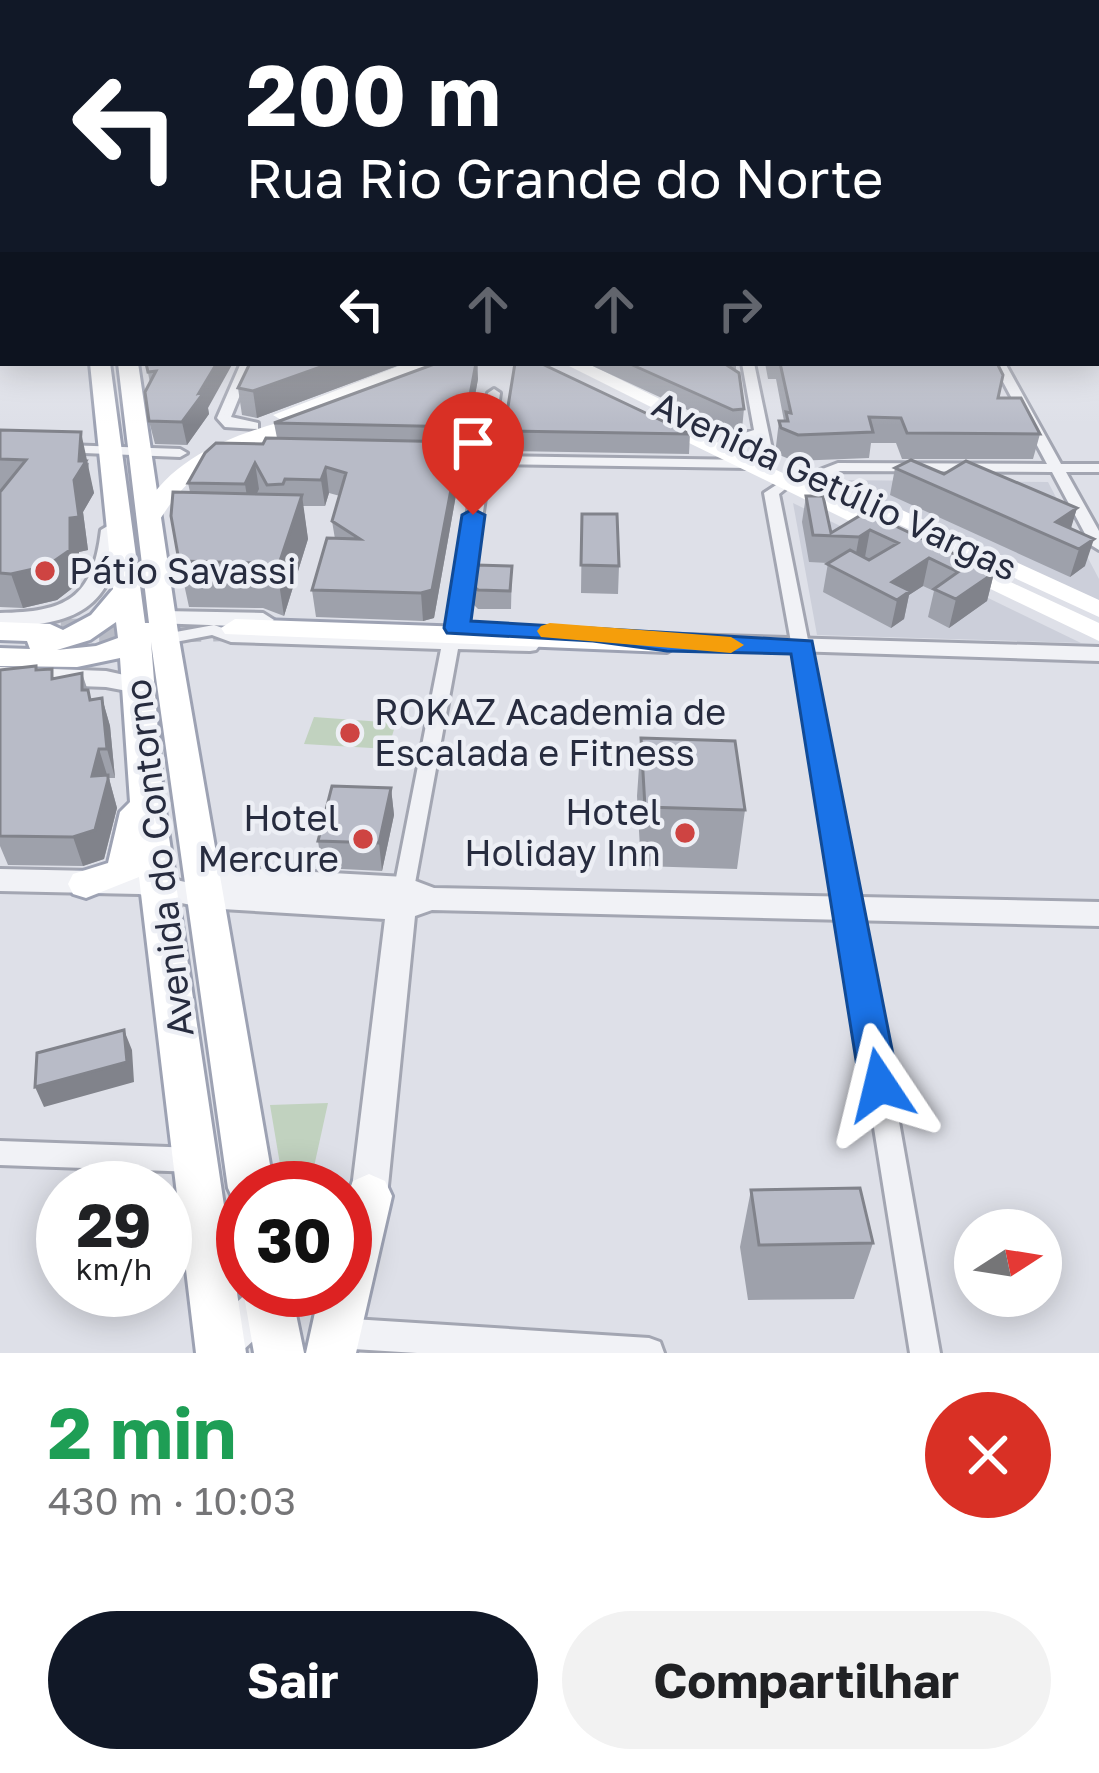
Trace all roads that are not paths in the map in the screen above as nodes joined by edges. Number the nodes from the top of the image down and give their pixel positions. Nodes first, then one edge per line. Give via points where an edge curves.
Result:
1 (100, 366) edge
2 (128, 366) edge
3 (247, 366) edge
4 (433, 366) edge
5 (548, 366) edge
6 (578, 366) edge
7 (748, 366) edge
8 (1001, 366) edge
9 (494, 394) dead end
10 (254, 426) junction
11 (112, 439) junction
12 (65, 449) edge
13 (759, 450) junction
14 (217, 454) junction
15 (262, 455) edge
16 (420, 458) edge
17 (481, 460) junction
18 (142, 465) junction
19 (1058, 466) junction
20 (1099, 468) edge
21 (824, 480) junction
22 (787, 482) junction
23 (119, 505) junction
24 (149, 519) junction
25 (1099, 545) edge
26 (126, 590) junction
27 (1099, 609) edge
28 (0, 620) edge
29 (156, 626) junction
30 (226, 626) junction
31 (0, 631) edge
32 (50, 633) tunnel mouth
33 (1099, 633) edge
34 (453, 636) junction
35 (0, 642) edge
36 (667, 643) junction
37 (802, 646) junction
38 (1099, 654) edge
39 (0, 657) edge
40 (0, 675) edge
41 (138, 685) junction
42 (146, 797) junction
43 (0, 880) edge
44 (86, 884) junction
45 (159, 886) junction
46 (203, 887) junction
47 (412, 898) junction
48 (850, 906) junction
49 (1099, 914) edge
50 (0, 1153) edge
51 (196, 1160) junction
52 (247, 1161) edge
53 (365, 1161) edge
54 (250, 1317) edge
55 (275, 1317) edge
56 (345, 1319) edge
57 (219, 1350) edge
58 (279, 1353) edge
59 (649, 1353) edge
60 (925, 1353) edge

1 - 11 main road, Avenida do Contorno
2 - 18 main road, Avenida do Contorno
3 - 10 street via 224,418
4 - 10 main road
4 - 14 main road
5 - 13 main road, Avenida Getúlio Vargas
6 - 13 main road, Avenida Getúlio Vargas
7 - 13 street
8 - 19 street
9 - 17 street
10 - 18 main road
11 - 12 main road
11 - 18 street
11 - 23 main road, Avenida do Contorno
13 - 17 street
13 - 21 main road, Avenida Getúlio Vargas
13 - 22 main road, Avenida Getúlio Vargas
14 - 15 street
14 - 24 main road via 168,483
16 - 17 street
17 - 34 street
18 - 23 main road
18 - 24 main road, Avenida do Contorno
19 - 20 street
19 - 21 street via 838,466
19 - 25 street
21 - 27 main road, Avenida Getúlio Vargas
22 - 33 main road, Avenida Getúlio Vargas
22 - 37 street via 771,493
23 - 26 main road, Avenida do Contorno
23 - 28 street via 110,566 89,597 53,616
24 - 29 main road, Avenida do Contorno
26 - 29 main road, Avenida do Contorno
26 - 35 main road via 114,612 77,637
29 - 30 street
29 - 39 main road via 82,657
29 - 41 main road, Avenida do Contorno
29 - 46 main road, Avenida do Contorno
30 - 34 street
30 - 36 main road
31 - 32 main road
34 - 36 street via 593,633
34 - 47 street
36 - 37 street
37 - 38 street
37 - 48 street
40 - 41 street
41 - 42 main road, Avenida do Contorno
42 - 44 main road via 124,871
42 - 45 main road, Avenida do Contorno
42 - 46 main road via 167,851
43 - 44 street
44 - 45 street
45 - 46 street
45 - 51 main road, Avenida do Contorno
46 - 47 street
46 - 52 main road, Avenida do Contorno
47 - 48 street
47 - 53 street
48 - 49 street
48 - 60 street
50 - 51 street
51 - 57 main road, Avenida do Contorno
54 - 57 street
55 - 58 main road
56 - 59 street

